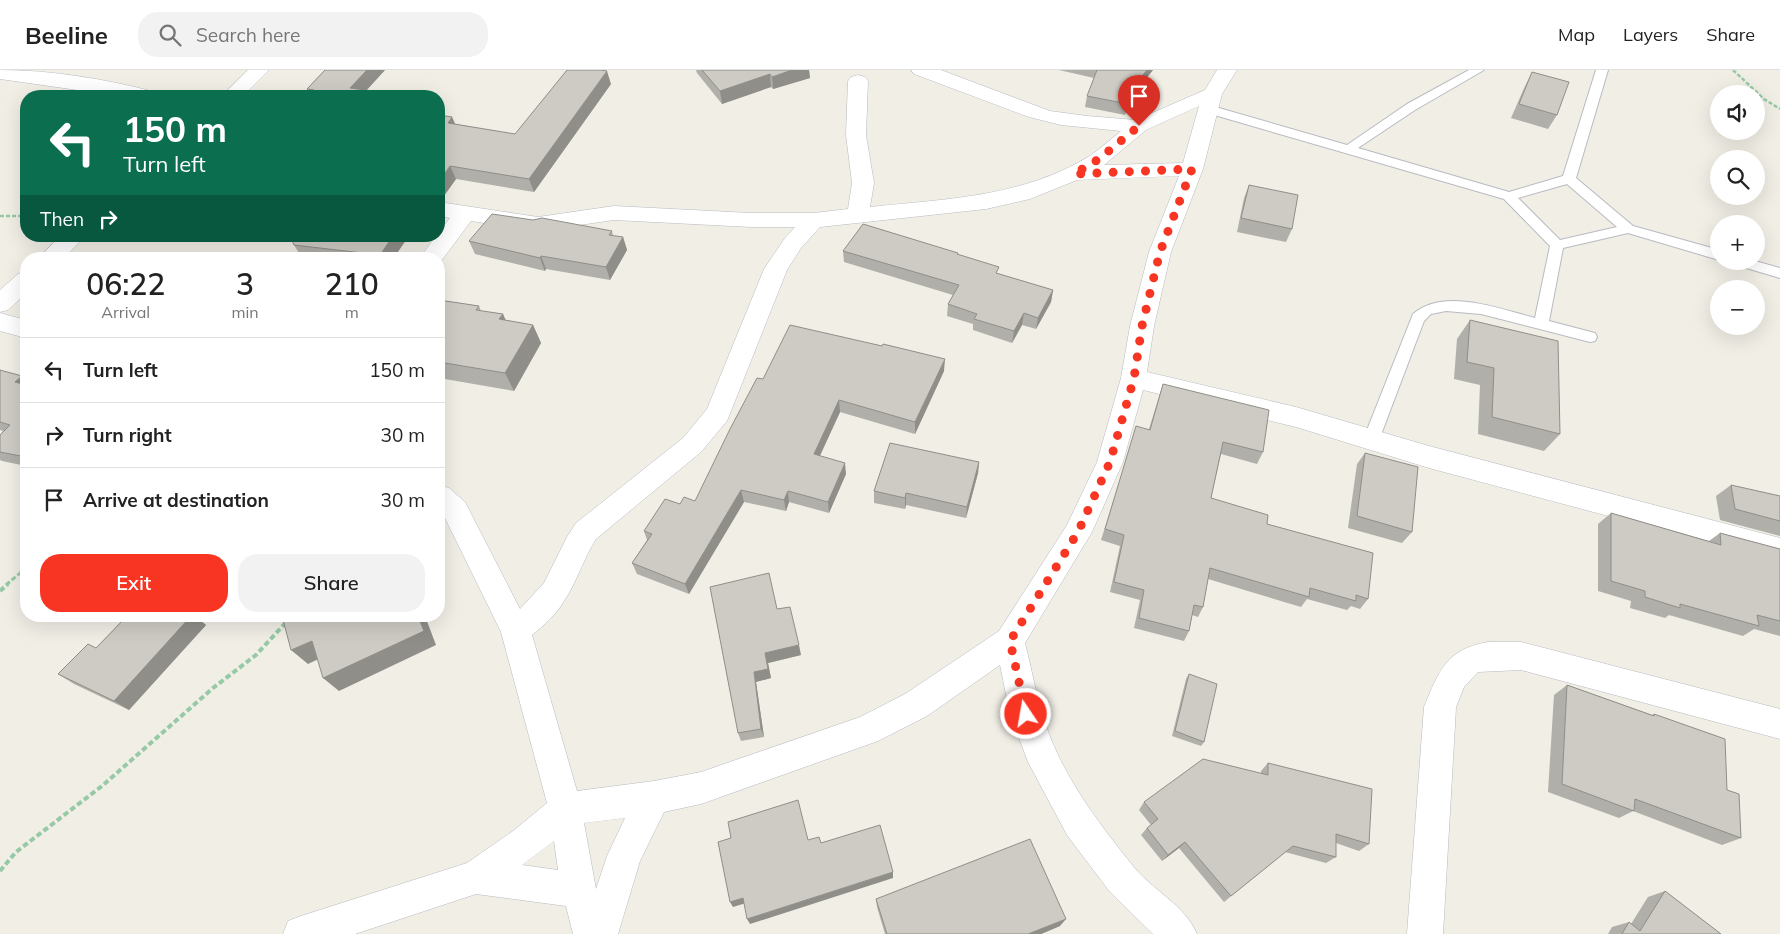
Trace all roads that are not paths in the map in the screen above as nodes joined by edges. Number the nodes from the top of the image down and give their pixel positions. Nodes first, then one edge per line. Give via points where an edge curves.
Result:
1 (108, 70) edge
2 (260, 70) edge
3 (921, 70) edge
4 (1227, 70) edge
5 (1478, 70) edge
6 (1602, 70) edge
7 (0, 73) edge
8 (858, 81) dead end
9 (93, 85) junction
10 (118, 90) edge
11 (238, 90) edge
12 (1210, 102) junction
13 (1139, 126) junction
14 (1348, 150) junction
15 (1192, 169) junction
16 (1074, 174) junction
17 (1569, 179) junction
18 (1509, 196) junction
19 (445, 210) edge
20 (466, 213) junction
21 (858, 216) junction
22 (814, 220) junction
23 (1628, 229) junction
24 (445, 240) edge
25 (67, 242) edge
26 (443, 242) edge
27 (1557, 245) junction
28 (57, 252) edge
29 (435, 252) edge
30 (1710, 253) edge
31 (1765, 269) edge
32 (1780, 274) edge
33 (20, 286) edge
34 (0, 304) edge
35 (0, 322) edge
36 (1542, 324) junction
37 (20, 327) edge
38 (1590, 337) dead end
39 (1134, 378) junction
40 (1371, 440) junction
41 (445, 501) edge
42 (1780, 550) edge
43 (516, 631) junction
44 (1010, 641) junction
45 (1780, 724) edge
46 (654, 798) junction
47 (565, 810) junction
48 (476, 877) junction
49 (579, 890) junction
50 (301, 934) edge
51 (591, 934) edge
52 (600, 934) edge
53 (1180, 934) edge
54 (1425, 934) edge

1 - 9 street
2 - 11 street
3 - 13 street via 1038,114
4 - 12 street
5 - 14 lane via 1437,90
6 - 17 lane
7 - 9 street
8 - 21 street via 856,136 863,183
9 - 10 street
12 - 13 street via 1181,106
12 - 14 lane
12 - 15 street
13 - 16 street via 1099,159
14 - 18 lane
15 - 16 street
15 - 39 street via 1160,252 1142,326
16 - 21 street via 1022,194 986,202
17 - 18 lane
17 - 23 lane
18 - 27 lane
19 - 20 street
20 - 22 street via 538,224 614,213
20 - 24 street
21 - 22 street
22 - 43 street via 776,269 718,414 692,444 586,531 553,593
23 - 27 lane
23 - 30 lane
25 - 28 street
26 - 29 street
27 - 36 lane
31 - 32 lane
33 - 34 street
35 - 37 street
36 - 38 lane
36 - 40 lane via 1481,309 1446,306 1427,310 1418,318
39 - 40 street via 1296,417
39 - 44 street via 1110,462 1078,532
40 - 42 street
41 - 43 street via 455,510
43 - 47 street
44 - 46 street via 916,705 867,730 701,788
44 - 53 street via 1026,714 1044,762 1079,823 1122,880
45 - 54 street via 1521,656 1484,655 1464,663 1452,676 1440,707
46 - 47 street
46 - 52 street via 624,856
47 - 48 street
47 - 49 street
48 - 49 street
48 - 50 street
49 - 51 street

